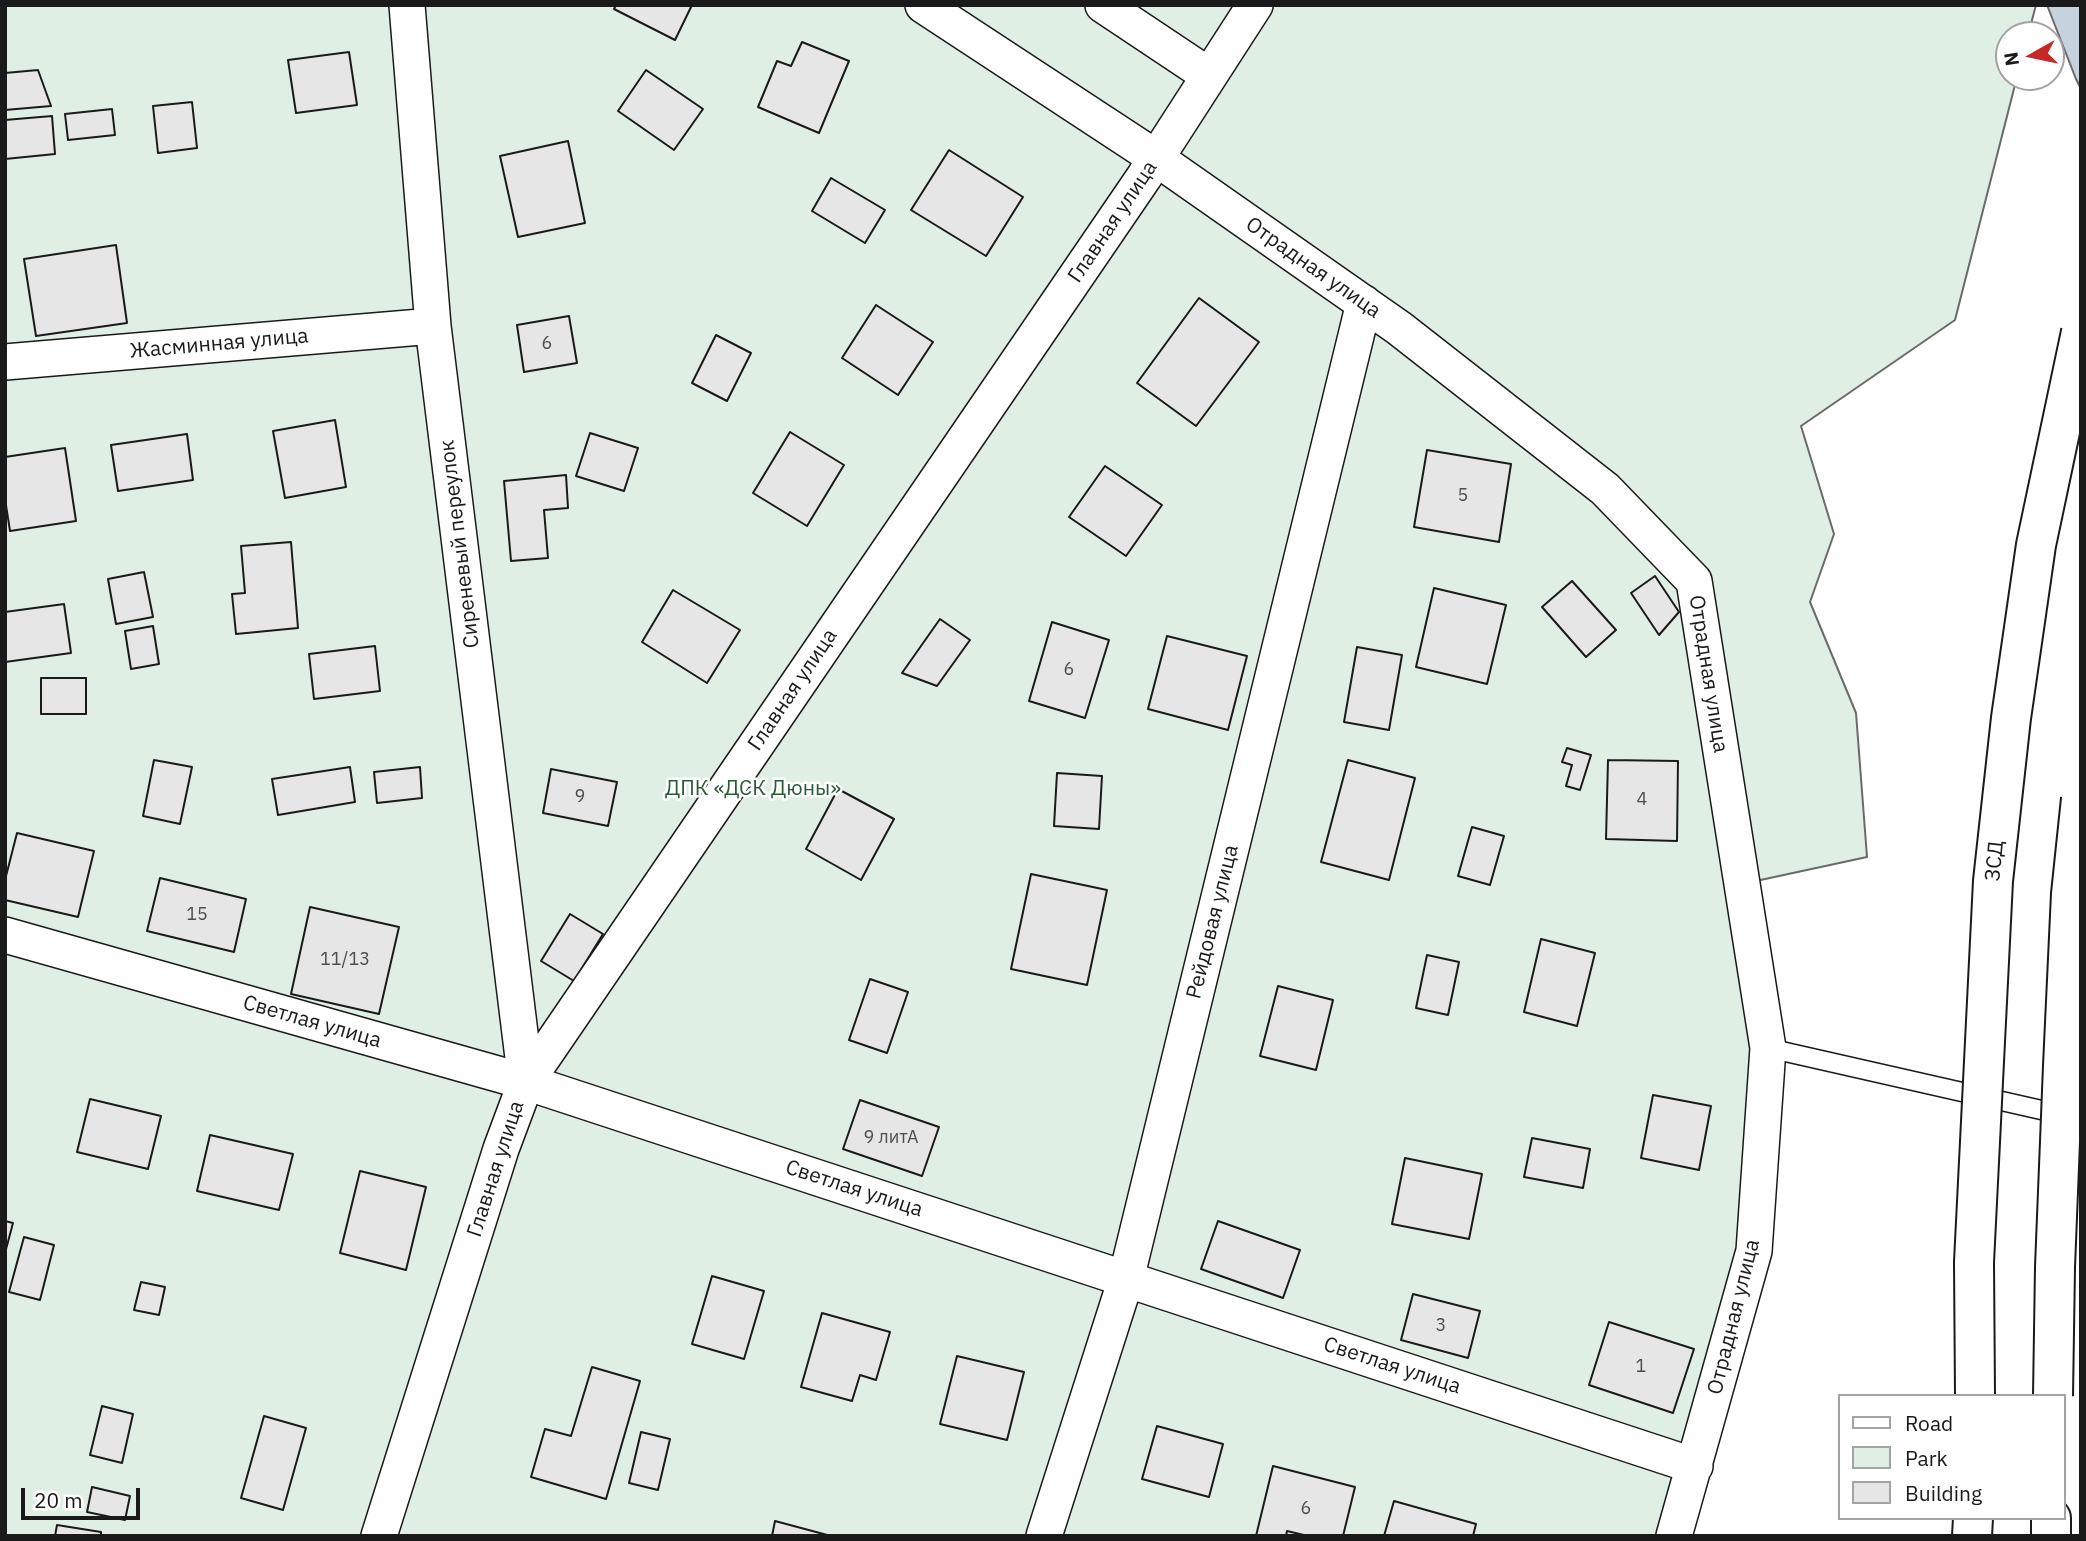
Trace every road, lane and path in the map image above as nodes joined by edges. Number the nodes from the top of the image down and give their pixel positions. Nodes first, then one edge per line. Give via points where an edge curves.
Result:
1 (407, 5) edge
2 (923, 5) edge
3 (1103, 5) edge
4 (1255, 5) edge
5 (1208, 75) junction
6 (1157, 158) junction
7 (1364, 303) junction
8 (433, 326) junction
9 (2081, 332) edge
10 (5, 362) edge
11 (2081, 799) edge
12 (5, 935) edge
13 (1768, 1048) junction
14 (526, 1082) junction
15 (2081, 1119) edge
16 (1126, 1279) junction
17 (1975, 1394) edge
18 (2053, 1394) edge
19 (1695, 1466) junction
20 (379, 1536) edge
21 (1044, 1536) edge
22 (1674, 1536) edge

1 - 8 street, Сиреневый переулок
2 - 6 street, Отрадная улица
3 - 5 street
4 - 5 street, Главная улица
5 - 6 street, Главная улица
6 - 7 street, Отрадная улица
6 - 14 street, Главная улица
7 - 13 street, Отрадная улица via 1605,489 1694,581
7 - 16 street, Рейдовая улица
8 - 10 street, Жасминная улица
8 - 14 street, Сиреневый переулок
9 - 17 highway, ЗСД, bridge via 2036,545 1993,881 1974,1262
11 - 18 highway, bridge via 2063,1053
12 - 14 street, Светлая улица
13 - 15 lane
13 - 19 street, Отрадная улица via 1754,1251
14 - 16 street, Светлая улица
14 - 20 street, Главная улица
16 - 19 street, Светлая улица
16 - 21 street, Рейдовая улица
19 - 22 street, Отрадная улица

